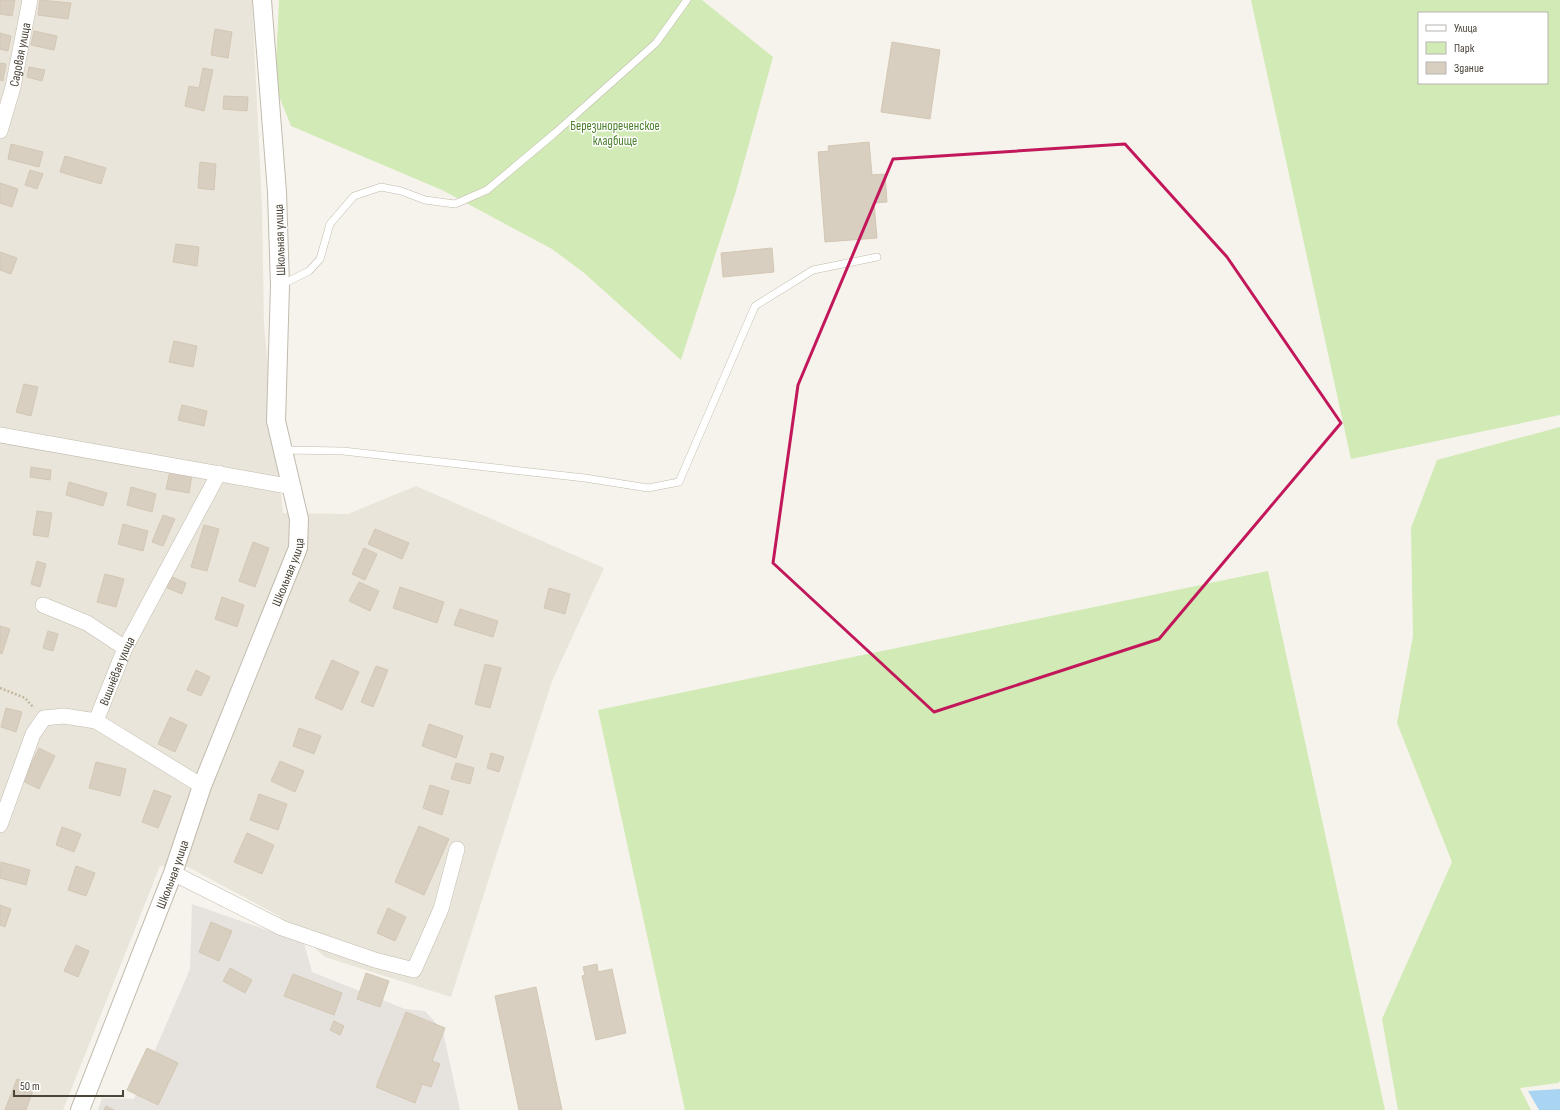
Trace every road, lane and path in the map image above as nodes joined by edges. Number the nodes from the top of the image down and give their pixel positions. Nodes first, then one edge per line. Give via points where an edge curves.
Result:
1 (30, 0) edge
2 (262, 0) edge
3 (687, 0) edge
4 (0, 131) edge
5 (877, 257) dead end
6 (280, 286) junction
7 (0, 435) edge
8 (283, 450) junction
9 (219, 473) junction
10 (293, 487) junction
11 (43, 606) dead end
12 (125, 648) junction
13 (0, 688) edge
14 (44, 718) junction
15 (96, 721) junction
16 (202, 786) junction
17 (0, 825) edge
18 (457, 850) dead end
19 (173, 873) junction
20 (80, 1110) edge

1 - 4 street, Садовая улица via 13,87
2 - 6 street, Школьная улица via 277,192
3 - 6 lane via 656,43 487,190 455,204 425,200 381,187 354,196 330,224 320,259 309,271
5 - 8 lane via 813,270 755,306 679,482 648,488 585,478 343,451
6 - 8 street, Школьная улица via 276,420
7 - 9 street
8 - 10 street, Школьная улица
9 - 10 street
9 - 12 street, Вишнёвая улица
10 - 16 street, Школьная улица via 299,519 298,548
11 - 12 street via 87,623
12 - 15 street, Вишнёвая улица
13 - 14 path via 25,698
14 - 15 street, Вишнёвая улица via 64,716
14 - 17 street via 33,734
15 - 16 street
16 - 19 street, Школьная улица
18 - 19 street via 440,909 414,970 375,960 282,928
19 - 20 street, Школьная улица

